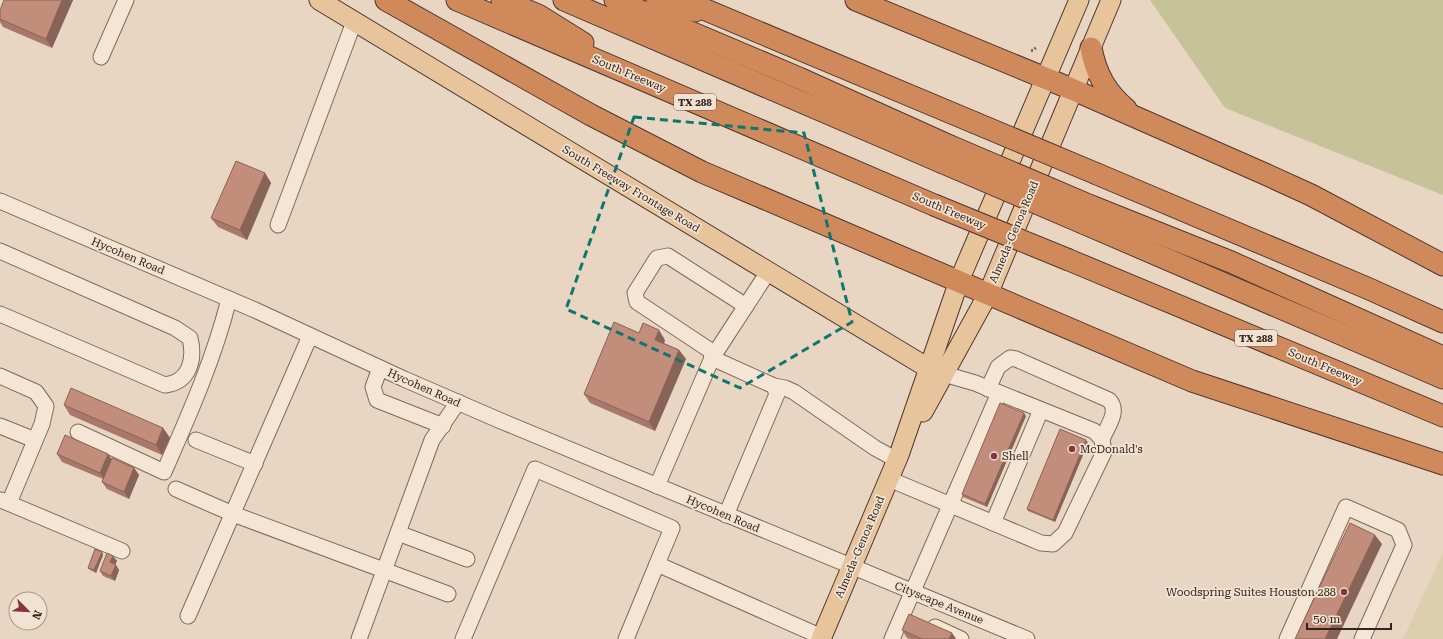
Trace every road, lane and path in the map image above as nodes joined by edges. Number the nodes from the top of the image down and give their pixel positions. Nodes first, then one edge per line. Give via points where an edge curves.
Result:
1 (126, 0) edge
2 (319, 0) edge
3 (386, 0) edge
4 (457, 0) edge
5 (502, 0) edge
6 (564, 0) edge
7 (615, 0) edge
8 (656, 0) edge
9 (682, 0) edge
10 (856, 0) edge
11 (1079, 0) edge
12 (1086, 0) edge
13 (1109, 4) edge
14 (354, 22) junction
15 (744, 26) junction
16 (1091, 48) junction
17 (1037, 51) dead end
18 (1032, 52) dead end
19 (101, 57) dead end
20 (1046, 78) junction
21 (646, 81) junction
22 (1074, 90) junction
23 (1138, 118) junction
24 (946, 154) junction
25 (0, 201) edge
26 (1087, 214) junction
27 (278, 225) dead end
28 (0, 251) edge
29 (1443, 265) edge
30 (768, 272) junction
31 (959, 281) junction
32 (988, 294) junction
33 (229, 299) junction
34 (746, 306) junction
35 (0, 314) edge
36 (1443, 322) edge
37 (310, 336) junction
38 (1443, 357) edge
39 (712, 358) junction
40 (380, 368) junction
41 (936, 371) junction
42 (0, 376) edge
43 (1443, 378) edge
44 (774, 386) junction
45 (993, 391) junction
46 (458, 402) junction
47 (1041, 410) junction
48 (1443, 416) edge
49 (0, 426) edge
50 (443, 426) junction
51 (78, 432) dead end
52 (1102, 439) junction
53 (35, 440) junction
54 (196, 440) dead end
55 (898, 457) junction
56 (255, 464) junction
57 (1443, 464) edge
58 (889, 479) junction
59 (657, 486) junction
60 (176, 489) dead end
61 (5, 502) edge
62 (951, 505) junction
63 (233, 514) junction
64 (726, 515) junction
65 (993, 523) junction
66 (398, 533) junction
67 (122, 551) dead end
68 (467, 559) dead end
69 (657, 564) junction
70 (851, 567) junction
71 (384, 571) junction
72 (913, 592) junction
73 (448, 594) dead end
74 (188, 616) dead end
75 (912, 618) junction
76 (821, 638) edge
77 (359, 639) edge
78 (463, 639) edge
79 (626, 639) edge
80 (892, 639) edge
81 (961, 639) edge
82 (1027, 639) edge
83 (1287, 639) edge
84 (1362, 639) edge

1 - 19 street
2 - 14 main road, South Freeway Frontage Road
3 - 31 highway via 591,115 702,172
4 - 21 highway, South Freeway / TX 288
5 - 21 highway via 538,15
6 - 24 highway
7 - 24 highway via 799,78
8 - 15 highway
9 - 15 highway
10 - 20 highway
11 - 20 main road, Almeda-Genoa Road
12 - 13 main road
13 - 16 main road, Almeda-Genoa Road
14 - 27 street
14 - 30 main road, South Freeway Frontage Road
15 - 36 highway, bridge via 1368,288
16 - 22 main road, Almeda-Genoa Road
16 - 23 highway via 1102,82 1115,100
17 - 18 path via 1035,48
20 - 22 highway
20 - 31 main road, Almeda-Genoa Road
21 - 48 highway, South Freeway / TX 288, bridge via 934,205
22 - 23 highway
22 - 32 main road, Almeda-Genoa Road
23 - 29 highway via 1311,195
24 - 26 highway, bridge
25 - 33 street, Hycohen Road
26 - 38 highway via 1231,262
26 - 43 highway
28 - 35 street via 174,328 190,338 193,351 190,365 184,377 176,384 165,385
30 - 34 street
30 - 41 main road, South Freeway Frontage Road
31 - 32 highway
31 - 41 main road, Almeda-Genoa Road
32 - 41 main road, Almeda-Genoa Road
32 - 57 highway via 1192,381
33 - 37 street, Hycohen Road
33 - 51 street via 220,336 164,472
34 - 39 street
34 - 39 street via 668,256 657,258 635,293 637,302 711,351
37 - 40 street, Hycohen Road
37 - 56 street
39 - 44 street
39 - 59 street
40 - 46 street, Hycohen Road
40 - 50 street via 373,387 377,400
41 - 45 street
41 - 55 main road, Almeda-Genoa Road
42 - 53 street via 36,392 46,406
44 - 55 street via 794,392 876,448
44 - 64 street via 777,394
45 - 47 street
45 - 52 street via 998,367 1010,358 1016,359 1109,400 1115,410
45 - 62 street
46 - 50 street
46 - 59 street, Hycohen Road
47 - 52 street via 1094,431
47 - 65 street
49 - 53 street
50 - 66 street via 432,440
52 - 65 street via 1104,452 1065,533 1054,544 1041,543
53 - 61 street
54 - 56 street
55 - 58 main road, Almeda-Genoa Road
56 - 63 street
58 - 62 street
58 - 70 main road, Almeda-Genoa Road
59 - 64 street, Hycohen Road
60 - 63 street
61 - 67 street
62 - 65 street
62 - 72 street
63 - 71 street
63 - 74 street
64 - 70 street, Hycohen Road
66 - 68 street
66 - 71 street
69 - 76 street
69 - 78 street via 672,528 535,469
69 - 79 street
70 - 72 street, Cityscape Avenue
70 - 76 main road, Almeda-Genoa Road
71 - 73 street
71 - 77 street
72 - 75 street
72 - 82 street, Cityscape Avenue
75 - 80 street
75 - 81 street
83 - 84 street via 1346,507 1398,530 1404,545

